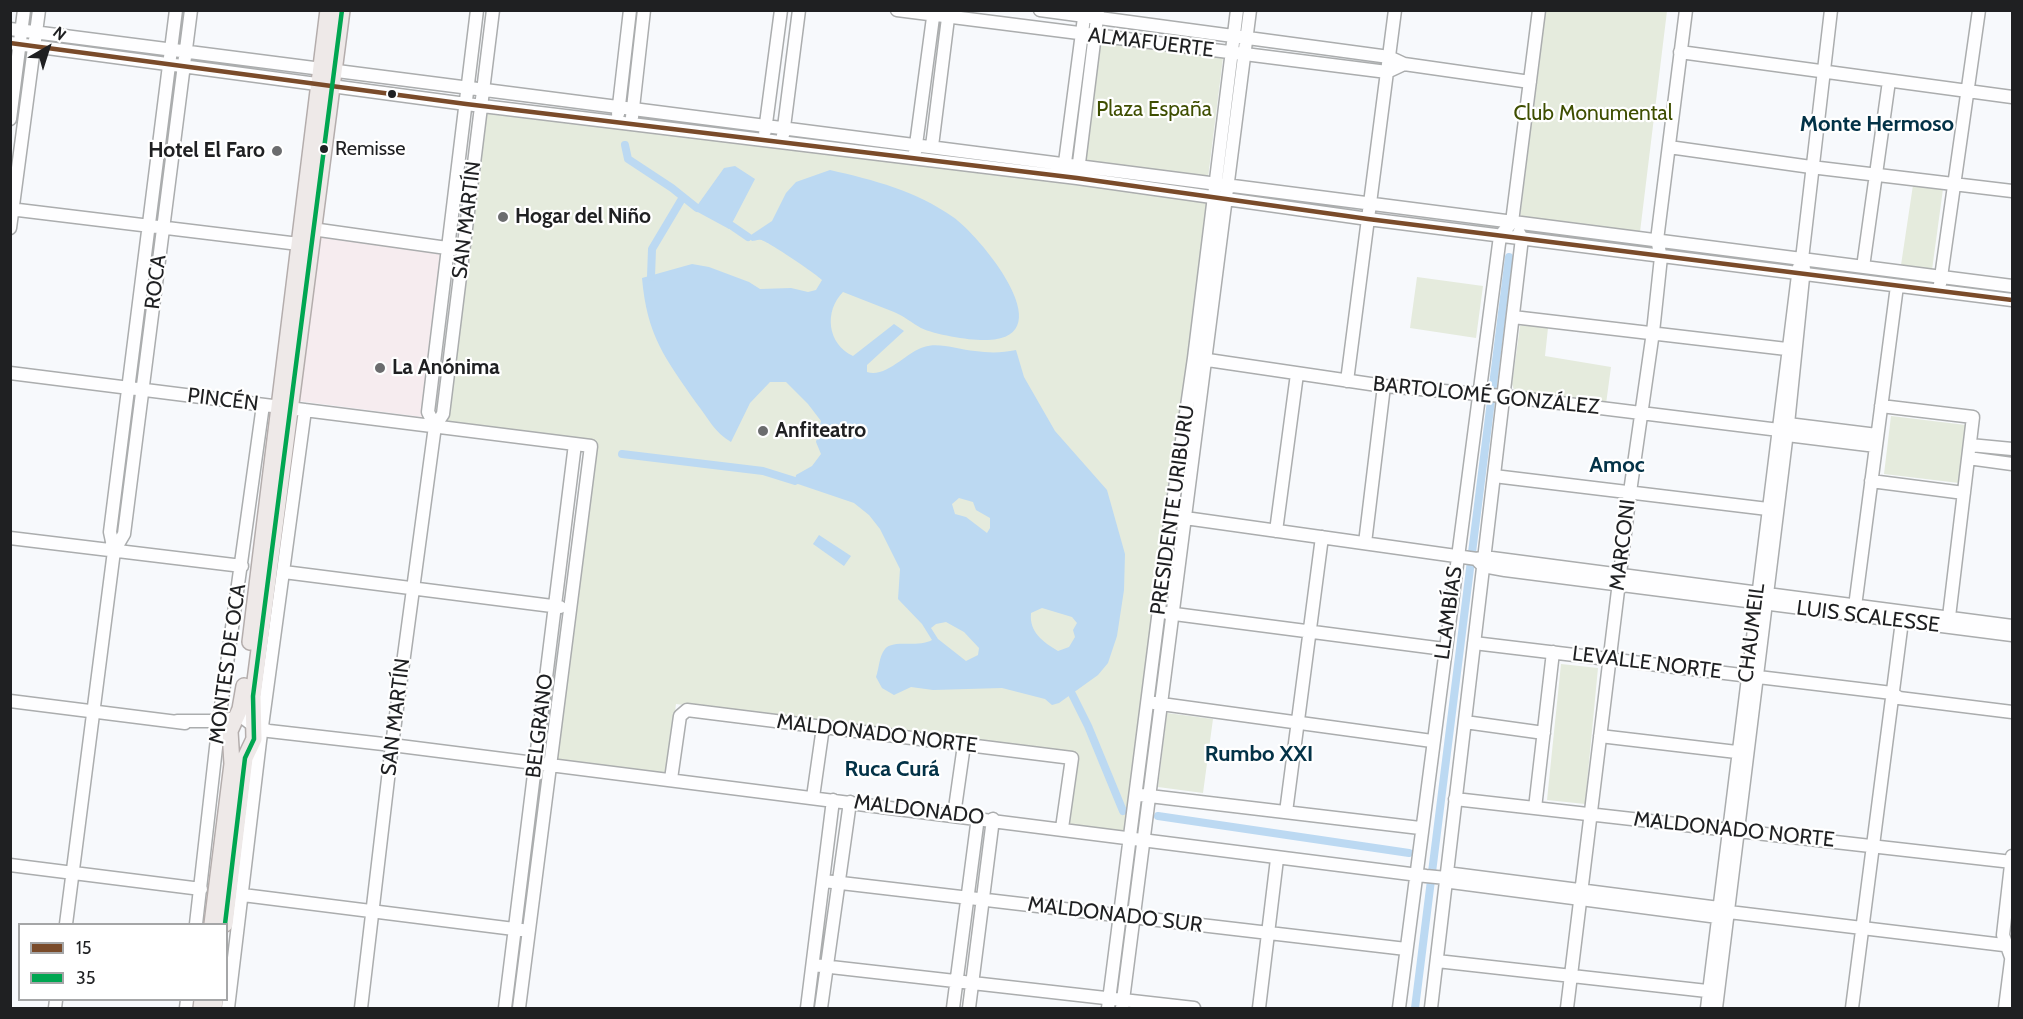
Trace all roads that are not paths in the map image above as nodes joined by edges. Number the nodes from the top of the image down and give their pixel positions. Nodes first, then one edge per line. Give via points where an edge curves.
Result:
1 (24, 10) edge
2 (39, 10) edge
3 (176, 10) edge
4 (191, 10) edge
5 (328, 10) edge
6 (342, 10) edge
7 (477, 10) edge
8 (493, 10) edge
9 (630, 10) edge
10 (644, 10) edge
11 (781, 10) edge
12 (799, 10) edge
13 (897, 10) edge
14 (1040, 10) edge
15 (1237, 10) edge
16 (1250, 10) edge
17 (1395, 10) edge
18 (1539, 10) edge
19 (1686, 10) edge
20 (1832, 10) edge
21 (1979, 10) edge
22 (933, 13) edge
23 (1084, 13) edge
24 (949, 14) edge
25 (1098, 14) edge
26 (16, 30) edge
27 (36, 32) junction
28 (1082, 34) junction
29 (1234, 35) junction
30 (1095, 36) junction
31 (1247, 36) junction
32 (15, 44) edge
33 (34, 46) junction
34 (171, 49) junction
35 (186, 51) junction
36 (1680, 52) junction
37 (1232, 53) junction
38 (1245, 54) junction
39 (1389, 57) junction
40 (170, 63) junction
41 (1404, 64) junction
42 (184, 65) junction
43 (1824, 71) junction
44 (1387, 72) junction
45 (326, 76) junction
46 (1889, 81) junction
47 (1530, 82) junction
48 (468, 89) junction
49 (1966, 90) junction
50 (483, 91) junction
51 (2013, 97) edge
52 (466, 104) junction
53 (481, 106) junction
54 (619, 108) junction
55 (633, 109) junction
56 (10, 118) edge
57 (617, 122) junction
58 (631, 124) junction
59 (766, 126) junction
60 (784, 128) junction
61 (764, 140) junction
62 (782, 142) junction
63 (916, 144) junction
64 (932, 146) junction
65 (1669, 147) junction
66 (914, 159) junction
67 (1065, 162) junction
68 (1079, 164) junction
69 (1811, 167) junction
70 (1876, 175) junction
71 (1063, 177) junction
72 (1077, 178) junction
73 (1215, 182) junction
74 (13, 184) edge
75 (1229, 184) junction
76 (1953, 184) junction
77 (2013, 191) edge
78 (1213, 196) junction
79 (1227, 199) junction
80 (12, 204) edge
81 (1370, 204) junction
82 (1368, 219) junction
83 (1512, 222) junction
84 (149, 226) junction
85 (10, 228) edge
86 (163, 228) junction
87 (308, 229) junction
88 (1500, 236) junction
89 (1522, 238) junction
90 (1657, 240) junction
91 (305, 245) junction
92 (448, 248) junction
93 (464, 250) junction
94 (1661, 256) junction
95 (1802, 259) junction
96 (1863, 267) junction
97 (1801, 273) junction
98 (1940, 277) junction
99 (1897, 286) junction
100 (2013, 286) edge
101 (1940, 291) junction
102 (2013, 300) edge
103 (1513, 317) junction
104 (1653, 332) junction
105 (1792, 350) junction
106 (1200, 359) junction
107 (10, 373) edge
108 (1298, 374) junction
109 (1347, 381) junction
110 (1384, 386) junction
111 (128, 388) junction
112 (142, 389) junction
113 (1490, 395) junction
114 (1881, 406) junction
115 (284, 407) junction
116 (1642, 412) junction
117 (435, 426) junction
118 (1784, 430) junction
119 (1877, 441) junction
120 (575, 444) junction
121 (1970, 445) junction
122 (2013, 449) edge
123 (1968, 458) junction
124 (2013, 464) edge
125 (1494, 476) junction
126 (1871, 481) junction
127 (1630, 492) junction
128 (1964, 493) junction
129 (1772, 510) junction
130 (1171, 516) junction
131 (1185, 518) junction
132 (1276, 531) junction
133 (1322, 537) junction
134 (10, 538) edge
135 (1365, 543) junction
136 (114, 550) junction
137 (1473, 559) junction
138 (242, 566) junction
139 (284, 572) junction
140 (1618, 581) junction
141 (414, 588) junction
142 (1761, 598) junction
143 (554, 606) junction
144 (570, 608) junction
145 (1855, 611) junction
146 (1160, 612) junction
147 (1173, 614) junction
148 (1902, 621) junction
149 (1948, 622) junction
150 (2013, 626) edge
151 (1309, 633) junction
152 (2013, 635) edge
153 (1474, 643) junction
154 (1444, 649) junction
155 (1553, 652) junction
156 (1610, 659) junction
157 (1752, 676) junction
158 (1892, 693) junction
159 (10, 701) edge
160 (1147, 702) junction
161 (1160, 704) junction
162 (2013, 704) edge
163 (93, 711) junction
164 (2013, 712) edge
165 (236, 717) junction
166 (1296, 722) junction
167 (1464, 722) junction
168 (219, 726) junction
169 (823, 727) junction
170 (1544, 733) junction
171 (256, 736) junction
172 (1600, 736) junction
173 (231, 741) junction
174 (1432, 741) junction
175 (392, 745) junction
176 (964, 745) junction
177 (1742, 753) junction
178 (535, 763) junction
179 (550, 764) junction
180 (671, 779) junction
181 (1135, 794) junction
182 (1150, 795) junction
183 (813, 797) junction
184 (1455, 799) junction
185 (833, 800) junction
186 (850, 802) junction
187 (1535, 808) junction
188 (1286, 812) junction
189 (954, 814) junction
190 (1591, 814) junction
191 (978, 818) junction
192 (993, 819) junction
193 (1062, 828) junction
194 (1420, 828) junction
195 (1733, 830) junction
196 (1129, 838) junction
197 (1143, 840) junction
198 (1874, 845) junction
199 (2013, 856) edge
200 (1277, 859) junction
201 (2012, 862) edge
202 (10, 865) edge
203 (72, 873) junction
204 (1431, 876) junction
205 (824, 881) junction
206 (838, 883) junction
207 (201, 889) junction
208 (243, 894) junction
209 (1582, 895) junction
210 (967, 898) junction
211 (982, 900) junction
212 (373, 910) junction
213 (1722, 912) junction
214 (1119, 916) junction
215 (1133, 917) junction
216 (66, 923) edge
217 (196, 923) edge
218 (212, 923) edge
219 (225, 923) edge
220 (1864, 927) junction
221 (516, 929) junction
222 (529, 931) junction
223 (1268, 933) junction
224 (2011, 945) edge
225 (1406, 949) junction
226 (2012, 960) edge
227 (1437, 961) junction
228 (813, 965) junction
229 (827, 967) junction
230 (1570, 976) junction
231 (956, 981) junction
232 (972, 983) junction
233 (1714, 991) junction
234 (1108, 1004) edge
235 (1122, 1004) edge
236 (228, 1008) edge
237 (361, 1008) edge
238 (505, 1008) edge
239 (519, 1008) edge
240 (807, 1008) edge
241 (821, 1008) edge
242 (953, 1008) edge
243 (969, 1008) edge
244 (1194, 1008) edge
245 (1259, 1008) edge
246 (1398, 1008) edge
247 (1431, 1008) edge
248 (1566, 1008) edge
249 (1707, 1008) edge
250 (1716, 1008) edge
251 (1851, 1008) edge
252 (2005, 1008) edge

1 - 26 street
2 - 27 street
3 - 34 street, ROCA
4 - 35 street, ROCA
5 - 45 main road
6 - 45 main road
7 - 48 street, SAN MARTÍN
8 - 50 street, SAN MARTÍN
9 - 54 street
10 - 55 street
11 - 59 street
12 - 60 street
13 - 22 street, ALMAFUERTE
14 - 23 street, ALMAFUERTE
15 - 29 street, PRESIDENTE URIBURU
16 - 31 street, PRESIDENTE URIBURU
17 - 39 street
18 - 47 street
19 - 36 street, MARCONI
20 - 43 street, CHAUMEIL
21 - 49 street
22 - 24 street, ALMAFUERTE
22 - 63 street
23 - 25 street, ALMAFUERTE
23 - 28 street
24 - 28 street, ALMAFUERTE
24 - 64 street
25 - 29 street, ALMAFUERTE
25 - 30 street
26 - 27 street
26 - 32 street
27 - 33 street
27 - 34 street
28 - 30 street, ALMAFUERTE
28 - 67 street
29 - 31 street, ALMAFUERTE
29 - 37 street, PRESIDENTE URIBURU
30 - 37 street, ALMAFUERTE
30 - 68 street
31 - 38 street, PRESIDENTE URIBURU
31 - 39 street, ALMAFUERTE
32 - 33 street
32 - 56 street
33 - 40 street
33 - 74 street
34 - 35 street
34 - 40 street, ROCA
35 - 42 street, ROCA
35 - 45 street
36 - 43 street
36 - 65 street, MARCONI
37 - 38 street, ALMAFUERTE
37 - 73 street, PRESIDENTE URIBURU
38 - 44 street, ALMAFUERTE
38 - 75 street, PRESIDENTE URIBURU
39 - 41 street, ALMAFUERTE
39 - 44 street
40 - 42 street
40 - 84 street, ROCA
41 - 44 street
41 - 47 street, ALMAFUERTE
42 - 45 street
42 - 86 street, ROCA
43 - 46 street
43 - 69 street, CHAUMEIL
44 - 81 street
45 - 48 street
45 - 52 street
45 - 87 main road
46 - 49 street
46 - 70 street
47 - 83 street
48 - 50 street
48 - 52 street, SAN MARTÍN
49 - 51 street
49 - 76 street
50 - 53 street, SAN MARTÍN
50 - 54 street
52 - 53 street
52 - 92 street, SAN MARTÍN
53 - 57 street
53 - 93 street, SAN MARTÍN
54 - 55 street
54 - 57 street
55 - 58 street
55 - 59 street
57 - 58 street
58 - 61 street
59 - 60 street
59 - 61 street
60 - 62 street
60 - 63 street
61 - 62 street
62 - 66 street
63 - 64 street
63 - 66 street
64 - 67 street
65 - 69 street
65 - 90 street, MARCONI
66 - 71 street
67 - 68 street
67 - 71 street
68 - 72 street
68 - 73 street
69 - 70 street
69 - 95 street, CHAUMEIL
70 - 76 street
70 - 96 street
71 - 72 street
72 - 78 street
73 - 75 street
73 - 78 street, PRESIDENTE URIBURU
74 - 80 street
75 - 79 street, PRESIDENTE URIBURU
75 - 81 street
76 - 77 street
76 - 98 street
78 - 79 street
78 - 106 street, PRESIDENTE URIBURU
79 - 82 street
79 - 106 street, PRESIDENTE URIBURU
80 - 84 street
80 - 85 street
81 - 82 street
81 - 83 street
82 - 88 street
82 - 109 street
83 - 88 street
83 - 89 street
83 - 90 street
84 - 86 street
84 - 111 street, ROCA
86 - 91 street
86 - 112 street, ROCA
87 - 91 main road
87 - 92 street
88 - 89 street
88 - 113 street, LLAMBÍAS
89 - 94 street
89 - 103 street, LLAMBÍAS
90 - 94 street, MARCONI
90 - 95 street
91 - 115 main road
92 - 93 street
92 - 117 street, SAN MARTÍN via 428,412
93 - 117 street, SAN MARTÍN via 443,414
94 - 97 street
94 - 104 street, MARCONI
95 - 96 street
95 - 97 street, CHAUMEIL
96 - 98 street
97 - 99 street
97 - 105 street, CHAUMEIL
98 - 100 street
98 - 101 street
99 - 101 street
99 - 114 street
101 - 102 street
103 - 104 street
103 - 113 street, LLAMBÍAS
104 - 105 street
104 - 116 street, MARCONI
105 - 118 street, CHAUMEIL
106 - 108 street, BARTOLOMÉ GONZÁLEZ
106 - 130 street, PRESIDENTE URIBURU
106 - 131 street, PRESIDENTE URIBURU
107 - 111 street, PINCÉN
108 - 109 street, BARTOLOMÉ GONZÁLEZ
108 - 132 street
109 - 110 street, BARTOLOMÉ GONZÁLEZ
110 - 113 street, BARTOLOMÉ GONZÁLEZ
110 - 135 street
111 - 112 street, PINCÉN
111 - 136 street, ROCA via 110,532
112 - 115 street, PINCÉN
112 - 136 street, ROCA via 124,534
113 - 116 street, BARTOLOMÉ GONZÁLEZ
113 - 125 street, LLAMBÍAS
113 - 137 street, LLAMBÍAS
114 - 119 street
114 - 121 street via 1972,417
115 - 117 street, PINCÉN
115 - 138 street, MONTES DE OCA
115 - 139 street
115 - 165 main road via 243,699
115 - 171 main road via 253,696
116 - 118 street, BARTOLOMÉ GONZÁLEZ
116 - 127 street, MARCONI
117 - 120 street
117 - 141 street, SAN MARTÍN
118 - 119 street, BARTOLOMÉ GONZÁLEZ
118 - 129 street, CHAUMEIL
119 - 126 street
120 - 143 street, BELGRANO
120 - 144 street, BELGRANO via 591,446
121 - 122 street
121 - 123 street
123 - 124 street
123 - 128 street
125 - 127 street
125 - 137 street, LLAMBÍAS
126 - 128 street
126 - 145 street
127 - 129 street
127 - 140 street, MARCONI
128 - 149 street
129 - 142 street, CHAUMEIL
130 - 131 street, LUIS SCALESSE
130 - 146 street, PRESIDENTE URIBURU
131 - 132 street, LUIS SCALESSE
131 - 147 street, PRESIDENTE URIBURU
132 - 133 street, LUIS SCALESSE
133 - 135 street, LUIS SCALESSE
133 - 151 street
134 - 136 street
135 - 137 street, LUIS SCALESSE
136 - 138 street
136 - 163 street, ROCA
137 - 140 street, LUIS SCALESSE
137 - 153 street, LLAMBÍAS
137 - 154 street, LLAMBÍAS
138 - 168 street, MONTES DE OCA
139 - 141 street
139 - 171 street
140 - 142 street, LUIS SCALESSE
140 - 156 street, MARCONI
141 - 143 street
141 - 175 street, SAN MARTÍN
142 - 145 street, LUIS SCALESSE
142 - 157 street, CHAUMEIL
143 - 144 street
143 - 178 street, BELGRANO
144 - 179 street, BELGRANO
145 - 148 street, LUIS SCALESSE
145 - 149 street, LUIS SCALESSE
146 - 147 street
146 - 160 street, PRESIDENTE URIBURU
147 - 151 street
147 - 161 street, PRESIDENTE URIBURU
148 - 149 street, LUIS SCALESSE
148 - 158 street
149 - 150 street, LUIS SCALESSE
149 - 152 street, LUIS SCALESSE
151 - 154 street
151 - 166 street
153 - 155 street, LEVALLE NORTE
153 - 167 street, LLAMBÍAS
154 - 174 street, LLAMBÍAS
155 - 156 street, LEVALLE NORTE
155 - 170 street
156 - 157 street, LEVALLE NORTE
156 - 172 street, MARCONI
157 - 158 street, LEVALLE NORTE
157 - 177 street, CHAUMEIL
158 - 162 street, LEVALLE NORTE via 1899,689
158 - 164 street, LEVALLE NORTE via 1899,698
158 - 198 street
159 - 163 street
160 - 161 street
160 - 181 street, PRESIDENTE URIBURU
161 - 166 street
161 - 182 street, PRESIDENTE URIBURU
163 - 168 street
163 - 203 street, ROCA
165 - 168 street
165 - 171 street via 246,718
165 - 173 main road via 231,726
166 - 174 street
166 - 188 street
167 - 170 street
167 - 184 street, LLAMBÍAS
168 - 173 street
168 - 207 street, MONTES DE OCA
169 - 176 street, MALDONADO NORTE
169 - 180 street, MALDONADO NORTE via 682,711
169 - 183 street
170 - 187 street
171 - 173 street via 239,749
171 - 175 street, MALDONADO
171 - 208 street
171 - 219 main road
172 - 177 street
172 - 190 street, MARCONI
173 - 218 main road via 232,764
174 - 194 street, LLAMBÍAS
175 - 178 street, MALDONADO
175 - 212 street, SAN MARTÍN
176 - 189 street
176 - 193 street, MALDONADO NORTE via 1072,758
177 - 195 street, CHAUMEIL
178 - 179 street, MALDONADO
178 - 221 street, BELGRANO
179 - 180 street, MALDONADO
179 - 222 street, BELGRANO
180 - 183 street, MALDONADO
181 - 182 street
181 - 196 street, PRESIDENTE URIBURU
182 - 188 street
182 - 197 street, PRESIDENTE URIBURU
183 - 185 street, MALDONADO
184 - 187 street, MALDONADO NORTE
184 - 204 street, LLAMBÍAS
185 - 186 street, MALDONADO
185 - 205 street
186 - 189 street, MALDONADO
186 - 206 street
187 - 190 street, MALDONADO NORTE
188 - 194 street
189 - 191 street, MALDONADO
190 - 195 street, MALDONADO NORTE
190 - 209 street, MARCONI
191 - 192 street, MALDONADO
191 - 210 street
192 - 193 street, MALDONADO
192 - 211 street
193 - 196 street, MALDONADO
194 - 204 street, LLAMBÍAS
195 - 198 street, MALDONADO NORTE
195 - 213 street, CHAUMEIL
196 - 197 street, MALDONADO
196 - 214 street, PRESIDENTE URIBURU
197 - 200 street, MALDONADO
197 - 215 street, PRESIDENTE URIBURU
198 - 201 street, MALDONADO NORTE
198 - 220 street
199 - 201 street
200 - 204 street, MALDONADO
200 - 223 street
201 - 224 street via 2003,935
202 - 203 street
203 - 207 street
203 - 216 street, ROCA
204 - 209 street, MALDONADO via 1454,874
204 - 225 street, LLAMBÍAS
204 - 227 street, LLAMBÍAS
205 - 206 street, MALDONADO SUR
205 - 228 street
206 - 210 street, MALDONADO SUR
206 - 229 street
207 - 217 street, MONTES DE OCA
208 - 212 street
208 - 236 street
209 - 213 street, MALDONADO
209 - 230 street, MARCONI
210 - 211 street, MALDONADO SUR
210 - 231 street
211 - 214 street, MALDONADO SUR
211 - 232 street
212 - 221 street
212 - 237 street, SAN MARTÍN
213 - 220 street, MALDONADO
213 - 233 street, CHAUMEIL
214 - 215 street, MALDONADO SUR
214 - 234 street, PRESIDENTE URIBURU
215 - 223 street, MALDONADO SUR
215 - 235 street, PRESIDENTE URIBURU
220 - 224 street, MALDONADO
220 - 251 street
221 - 222 street
221 - 238 street, BELGRANO
222 - 239 street, BELGRANO
223 - 225 street, MALDONADO SUR
223 - 245 street
224 - 226 street
225 - 246 street, LLAMBÍAS
226 - 252 street
227 - 230 street
227 - 247 street, LLAMBÍAS
228 - 229 street
228 - 240 street
229 - 231 street
229 - 241 street
230 - 233 street
230 - 248 street, MARCONI
231 - 232 street
231 - 242 street
232 - 234 street
232 - 243 street
233 - 249 street, CHAUMEIL
233 - 250 street, CHAUMEIL
234 - 235 street
235 - 244 street

